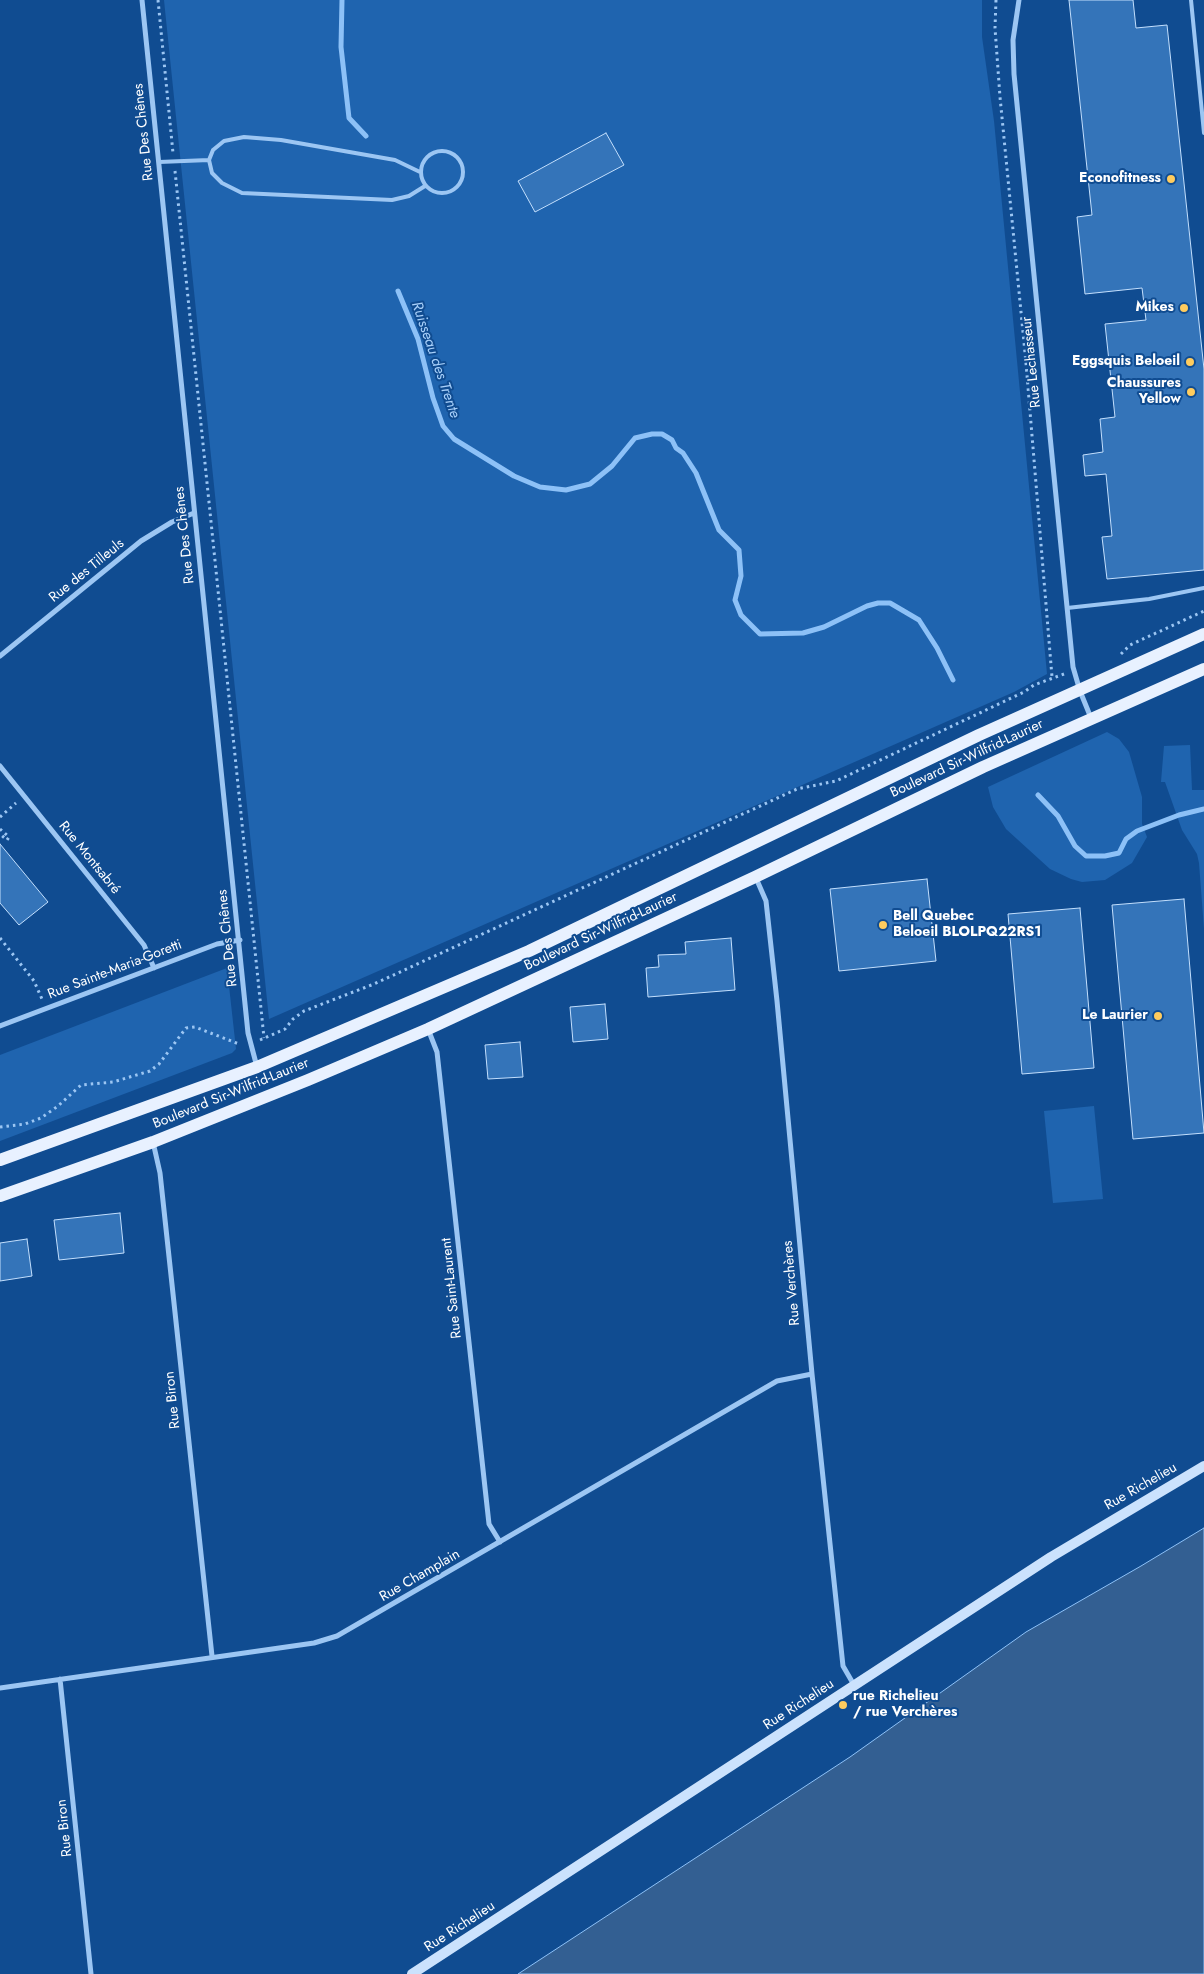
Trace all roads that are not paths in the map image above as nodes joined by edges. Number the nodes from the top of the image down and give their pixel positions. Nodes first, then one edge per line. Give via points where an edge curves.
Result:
1 (142, 0) edge
2 (1019, 0) edge
3 (1191, 0) edge
4 (1204, 133) edge
5 (209, 160) junction
6 (159, 162) junction
7 (420, 172) junction
8 (425, 186) junction
9 (194, 513) junction
10 (1204, 588) edge
11 (1067, 608) junction
12 (1204, 634) edge
13 (0, 656) edge
14 (1204, 669) edge
15 (1080, 691) junction
16 (1091, 718) junction
17 (0, 766) edge
18 (756, 877) junction
19 (240, 940) junction
20 (154, 968) junction
21 (0, 1026) edge
22 (428, 1029) junction
23 (257, 1067) junction
24 (153, 1142) junction
25 (0, 1160) edge
26 (0, 1196) edge
27 (812, 1374) junction
28 (1204, 1466) edge
29 (500, 1542) junction
30 (212, 1656) junction
31 (60, 1679) junction
32 (854, 1685) junction
33 (0, 1688) edge
34 (91, 1974) edge
35 (412, 1974) edge

1 - 6 street, Rue Des Chênes
2 - 11 street, Rue Lechasseur via 1013,40 1014,74
3 - 4 lane
5 - 6 lane
5 - 7 lane via 213,150 224,142 244,137 281,140 395,160
5 - 8 lane via 212,173 222,183 242,193 392,200 409,196
6 - 9 street, Rue Des Chênes
7 - 8 lane
7 - 8 lane via 425,159 436,151 451,152 457,156 463,169 461,183 450,192 437,193
9 - 13 street, Rue des Tilleuls via 141,541
9 - 19 street, Rue Des Chênes
10 - 11 lane via 1149,599
11 - 15 street, Rue Lechasseur via 1073,668
12 - 15 main road, Boulevard Sir-Wilfrid-Laurier
14 - 16 main road, Boulevard Sir-Wilfrid-Laurier
15 - 16 street, Rue Lechasseur
15 - 23 main road, Boulevard Sir-Wilfrid-Laurier via 979,735 529,951
16 - 18 main road, Boulevard Sir-Wilfrid-Laurier
17 - 20 street, Rue Montsabré via 144,945
18 - 22 main road, Boulevard Sir-Wilfrid-Laurier
18 - 27 street, Rue Verchères via 766,901
19 - 20 street, Rue Sainte-Maria-Goretti via 217,944
19 - 23 street, Rue Des Chênes via 248,1033
20 - 21 street, Rue Sainte-Maria-Goretti
22 - 24 main road, Boulevard Sir-Wilfrid-Laurier
22 - 29 street, Rue Saint-Laurent via 437,1052 489,1524
23 - 25 main road, Boulevard Sir-Wilfrid-Laurier
24 - 26 main road, Boulevard Sir-Wilfrid-Laurier
24 - 30 street, Rue Biron via 160,1174
27 - 29 street, Rue Champlain via 776,1381
27 - 32 street, Rue Verchères via 843,1666
28 - 32 main road, Rue Richelieu via 1051,1556
29 - 30 street, Rue Champlain via 337,1636
30 - 31 street, Rue Champlain
31 - 33 street, Rue Champlain
31 - 34 street, Rue Biron
32 - 35 main road, Rue Richelieu

